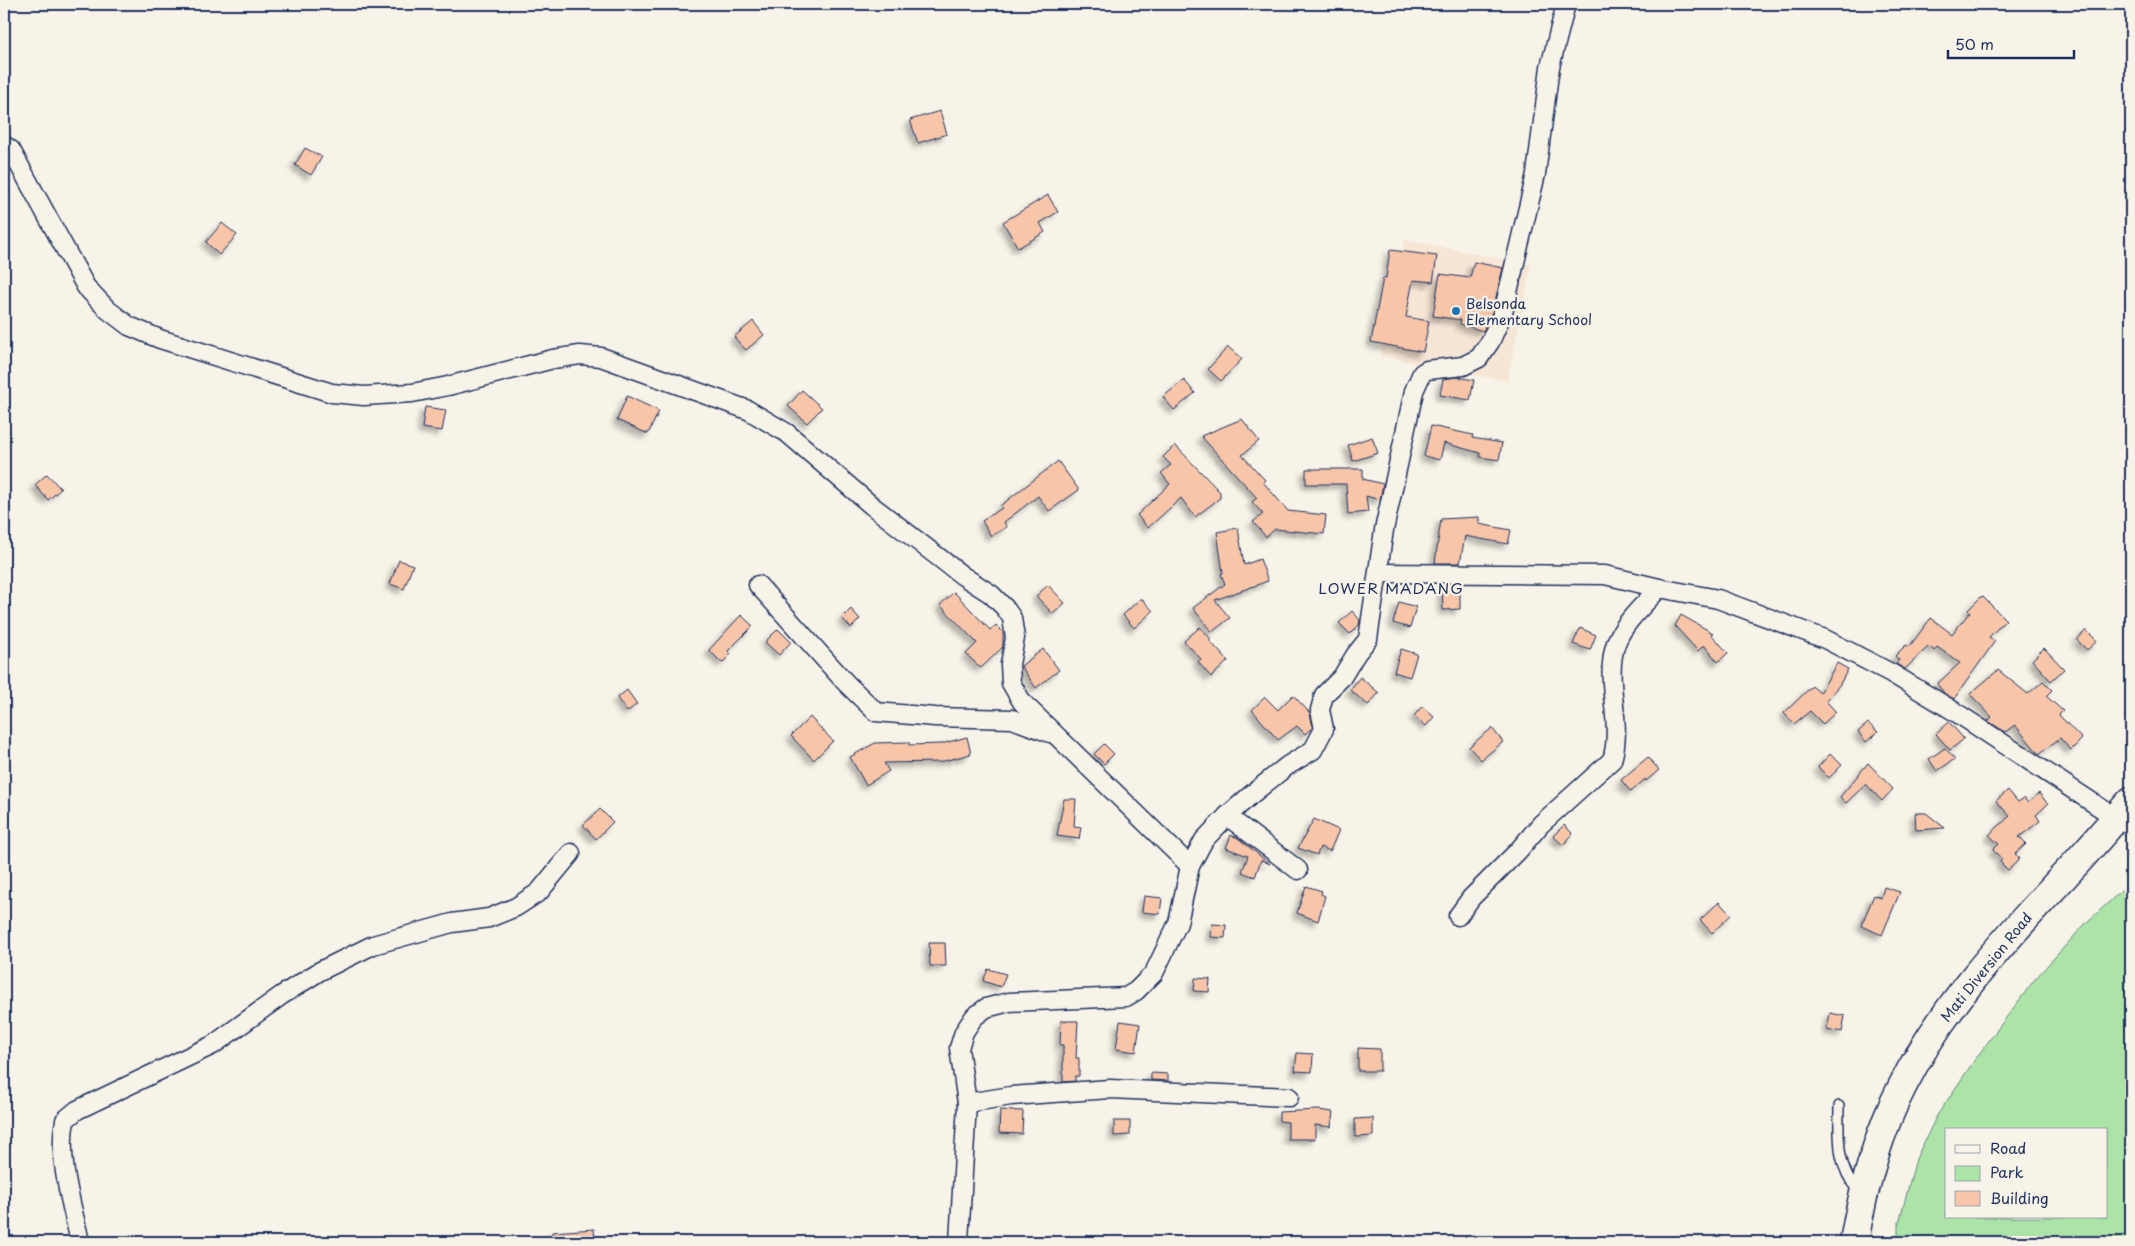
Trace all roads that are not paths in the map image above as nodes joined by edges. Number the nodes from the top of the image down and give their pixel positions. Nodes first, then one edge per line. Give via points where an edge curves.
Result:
1 (1566, 4) edge
2 (4, 145) edge
3 (1379, 573) junction
4 (758, 586) dead end
5 (1659, 588) junction
6 (1057, 736) junction
7 (2124, 810) edge
8 (1227, 816) junction
9 (571, 853) dead end
10 (1190, 866) junction
11 (1298, 870) dead end
12 (1458, 916) dead end
13 (1288, 1097) dead end
14 (967, 1103) junction
15 (1838, 1106) dead end
16 (1863, 1197) junction
17 (80, 1242) edge
18 (958, 1242) edge
19 (1854, 1242) edge

1 - 3 street via 1550,67 1536,174 1503,313 1479,358 1464,366 1427,370 1419,378 1384,530
2 - 6 street via 11,150 86,287 129,326 160,339 332,393 364,396 412,393 448,386 553,359 601,357 748,410 786,433 871,505 962,576 991,594 1005,608 1012,618 1015,638 1010,664 1011,683 1022,702
3 - 5 street via 1606,575
3 - 8 street via 1368,639 1342,677 1324,695 1320,710 1324,729 1313,750 1287,766
4 - 6 street via 876,712 1012,719
5 - 7 street via 1718,599 1825,639 1891,672
5 - 12 street via 1628,623 1617,641 1612,684 1616,747 1612,760 1541,824
6 - 10 street
7 - 16 highway, Mati Diversion Road via 1993,955 1923,1048 1883,1131
8 - 10 street via 1204,840
8 - 11 street
9 - 17 street via 540,892 516,907 489,918 452,923 373,945 320,971 213,1045 77,1110 65,1120 62,1135
10 - 14 street via 1178,923 1154,973 1136,991 1126,997 1009,1002 986,1008 974,1017 959,1048
13 - 14 street via 1110,1090 1011,1096
14 - 18 street
15 - 16 lane via 1839,1154 1850,1181
16 - 19 highway, Mati Diversion Road

